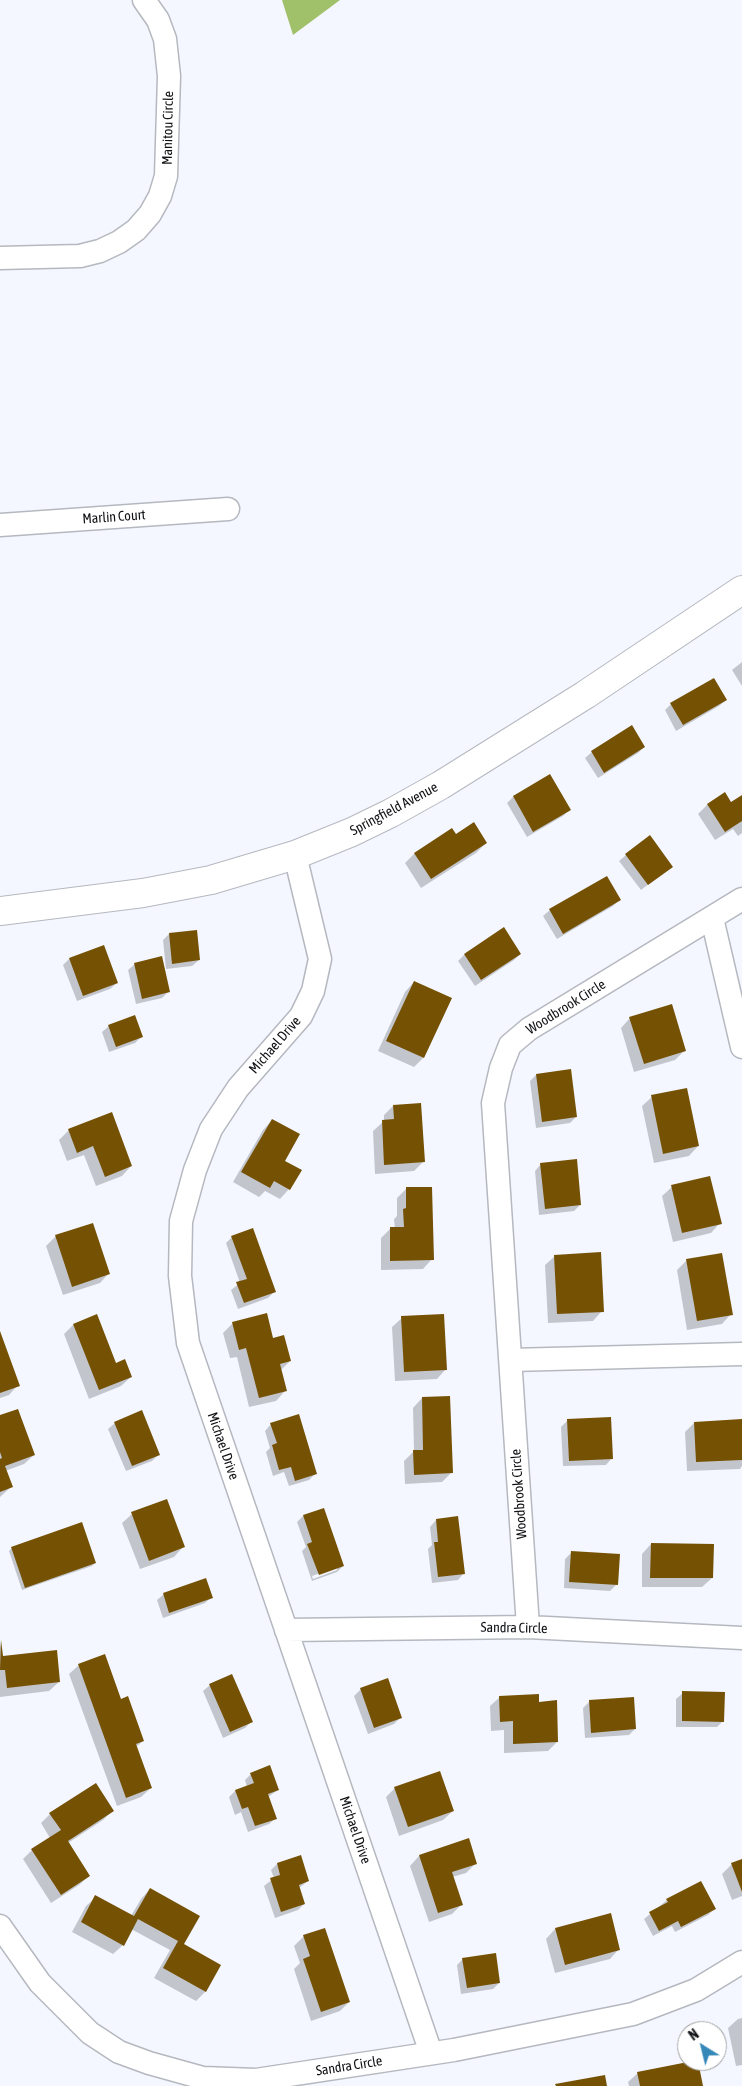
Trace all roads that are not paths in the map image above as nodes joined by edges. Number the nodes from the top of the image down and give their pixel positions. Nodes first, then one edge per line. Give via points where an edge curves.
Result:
1 (144, 0) edge
2 (0, 258) edge
3 (228, 509) dead end
4 (0, 525) edge
5 (742, 590) edge
6 (295, 855) junction
7 (742, 899) edge
8 (0, 911) edge
9 (712, 918) junction
10 (742, 1048) edge
11 (742, 1354) edge
12 (510, 1360) junction
13 (528, 1627) junction
14 (286, 1630) junction
15 (742, 1638) edge
16 (0, 1926) edge
17 (742, 1962) edge
18 (431, 2053) junction

1 - 2 street, Manitou Circle via 166,39 169,76 166,176 150,214 136,230 100,251 80,256
3 - 4 street, Marlin Court
5 - 6 main road, Springfield Avenue via 441,785 352,832
6 - 8 main road, Springfield Avenue via 211,880 143,893
6 - 14 street, Michael Drive via 320,959 313,991 301,1016 238,1088 211,1129 195,1170 181,1221 180,1276 188,1343
7 - 9 street, Woodbrook Circle
9 - 10 street
9 - 12 street, Woodbrook Circle via 529,1029 510,1044 500,1068 493,1103
11 - 12 street
12 - 13 street, Woodbrook Circle
13 - 14 street, Sandra Circle
13 - 15 street, Sandra Circle
14 - 18 street, Michael Drive
16 - 18 street, Sandra Circle via 40,1983 90,2033 120,2052 149,2063 203,2078 256,2080
17 - 18 street, Sandra Circle via 696,1990 633,2014

